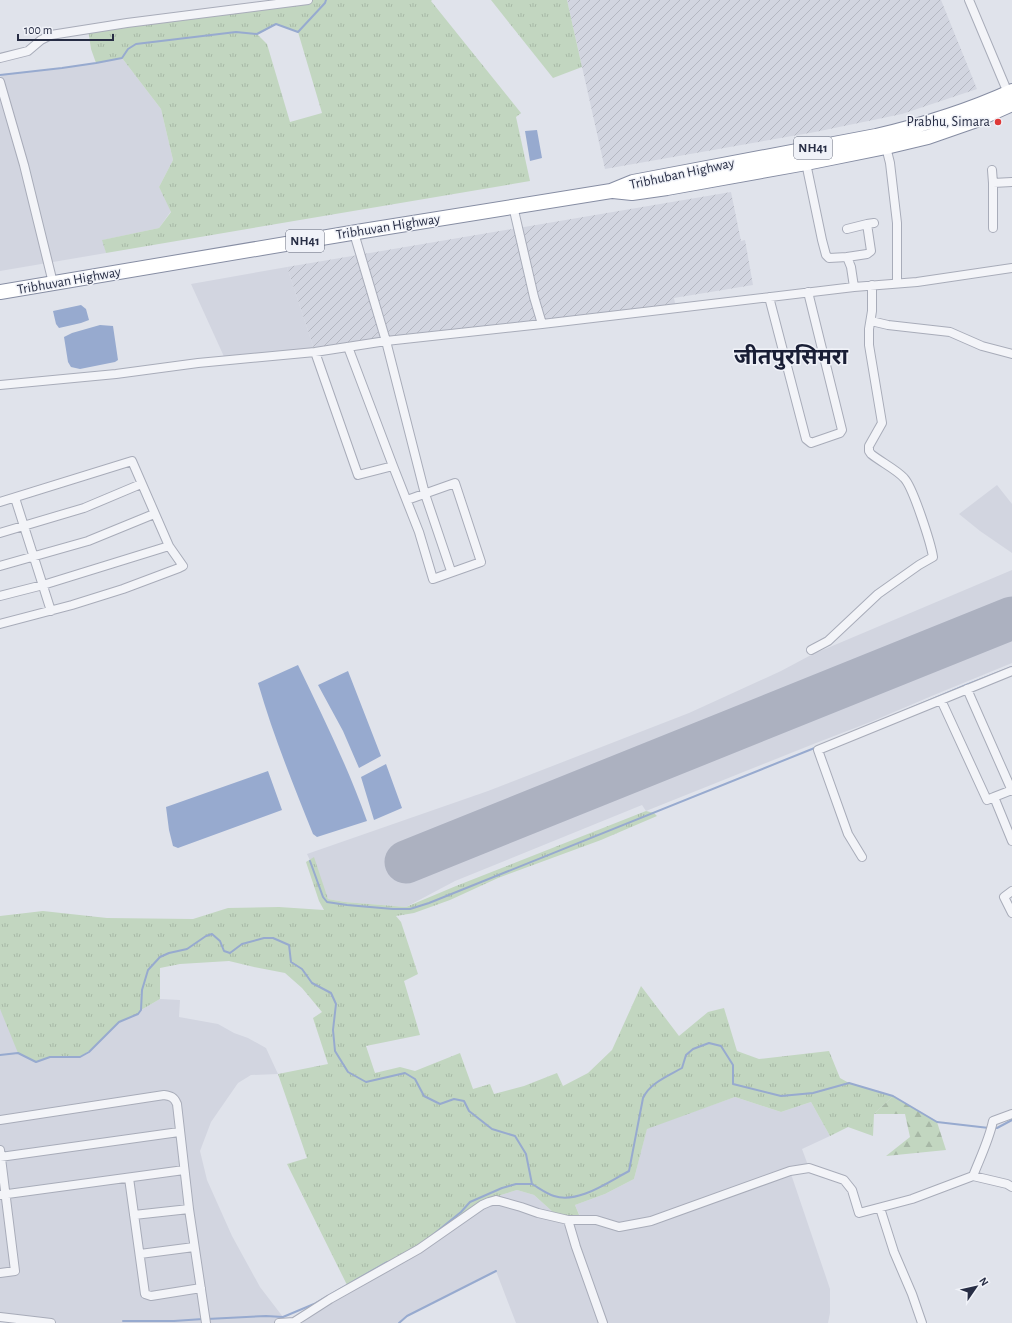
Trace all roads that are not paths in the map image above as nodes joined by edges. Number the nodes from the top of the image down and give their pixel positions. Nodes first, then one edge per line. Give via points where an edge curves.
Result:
1 (308, 0) edge
2 (969, 0) edge
3 (0, 58) edge
4 (0, 82) edge
5 (1011, 96) edge
6 (886, 147) junction
7 (806, 163) junction
8 (992, 170) dead end
9 (1012, 182) edge
10 (993, 183) junction
11 (611, 191) junction
12 (513, 206) junction
13 (993, 228) dead end
14 (847, 229) dead end
15 (354, 233) junction
16 (847, 257) junction
17 (1012, 268) edge
18 (53, 283) junction
19 (897, 283) junction
20 (872, 285) junction
21 (854, 287) junction
22 (0, 292) edge
23 (808, 292) junction
24 (769, 297) junction
25 (871, 321) junction
26 (542, 324) junction
27 (386, 341) junction
28 (348, 347) junction
29 (315, 352) junction
30 (1012, 354) edge
31 (0, 386) edge
32 (393, 466) junction
33 (141, 484) junction
34 (424, 494) junction
35 (15, 498) junction
36 (407, 500) junction
37 (0, 502) edge
38 (154, 514) junction
39 (24, 526) junction
40 (0, 533) edge
41 (169, 546) junction
42 (34, 555) junction
43 (0, 566) edge
44 (451, 572) junction
45 (43, 585) junction
46 (0, 596) edge
47 (51, 611) junction
48 (0, 624) edge
49 (811, 650) dead end
50 (1012, 671) edge
51 (967, 689) junction
52 (941, 700) junction
53 (1012, 791) edge
54 (994, 797) junction
55 (1012, 841) edge
56 (862, 857) dead end
57 (1012, 891) edge
58 (1012, 913) edge
59 (1012, 1114) edge
60 (0, 1120) edge
61 (180, 1132) junction
62 (0, 1155) edge
63 (184, 1170) junction
64 (972, 1176) junction
65 (129, 1178) junction
66 (1012, 1187) edge
67 (3, 1194) edge
68 (880, 1208) junction
69 (189, 1209) junction
70 (134, 1215) junction
71 (568, 1220) junction
72 (194, 1247) junction
73 (140, 1254) junction
74 (0, 1272) edge
75 (200, 1288) junction
76 (0, 1317) edge
77 (205, 1319) edge
78 (51, 1323) edge
79 (279, 1323) edge
80 (603, 1323) edge
81 (922, 1323) edge

1 - 3 street via 51,35 28,51
2 - 5 street
4 - 18 street via 24,165
5 - 6 highway, Tribhuban Highway / NH41 via 974,121 934,135
5 - 11 highway, Tribhuban Highway / NH41 via 912,128 634,182
6 - 7 highway, Tribhuban Highway / NH41
6 - 19 street via 897,224
7 - 11 highway, Tribhuban Highway / NH41 via 632,193
7 - 16 street via 826,254 829,258
8 - 10 street
9 - 10 street
10 - 13 street
11 - 12 highway, Tribhuvan Highway / NH41
12 - 15 highway, Tribhuvan Highway / NH41
12 - 26 street
14 - 16 street via 870,224 871,251
15 - 18 highway, Tribhuvan Highway / NH41
15 - 27 street
16 - 21 street
17 - 19 street
18 - 22 highway, Tribhuvan Highway / NH41
19 - 20 street
20 - 21 street
20 - 25 street
21 - 23 street
23 - 24 street
23 - 24 street via 842,430 811,443 806,439
24 - 26 street
25 - 30 street via 950,332 982,346
25 - 49 street via 869,345 882,423 869,446 869,451 905,479 932,547 933,558 878,594 828,641
26 - 27 street
27 - 28 street
27 - 34 street
28 - 29 street
28 - 32 street
29 - 31 street
29 - 32 street via 358,475
32 - 36 street
33 - 35 street via 132,461
33 - 38 street
33 - 39 street via 84,508
34 - 36 street
34 - 44 street
34 - 44 street via 456,482 481,562
35 - 37 street
35 - 39 street
36 - 44 street via 433,579
38 - 41 street
38 - 42 street via 88,540
39 - 40 street
39 - 42 street
41 - 45 street
41 - 47 street via 183,566 180,568
42 - 43 street
42 - 45 street
45 - 46 street
45 - 47 street
47 - 48 street
50 - 51 street
51 - 52 street
51 - 53 street
52 - 54 street via 987,800
52 - 56 street via 818,750 848,834
53 - 54 street
54 - 55 street
57 - 58 street via 1004,897
59 - 64 street via 993,1121 991,1133
60 - 61 street via 164,1095 174,1098 177,1104
61 - 62 street
61 - 63 street
62 - 67 street
63 - 65 street
63 - 69 street
64 - 66 street
64 - 68 street via 912,1199
65 - 67 street
65 - 70 street
67 - 74 street via 15,1270
68 - 71 street via 859,1213 852,1190 844,1180 809,1168 790,1171 651,1221 619,1227 596,1220
68 - 81 street
69 - 70 street
69 - 72 street
70 - 73 street
71 - 79 street via 496,1200 489,1202 419,1249 294,1322
71 - 80 street
72 - 73 street
72 - 75 street
73 - 75 street via 145,1294 151,1296
75 - 77 street
76 - 78 street

